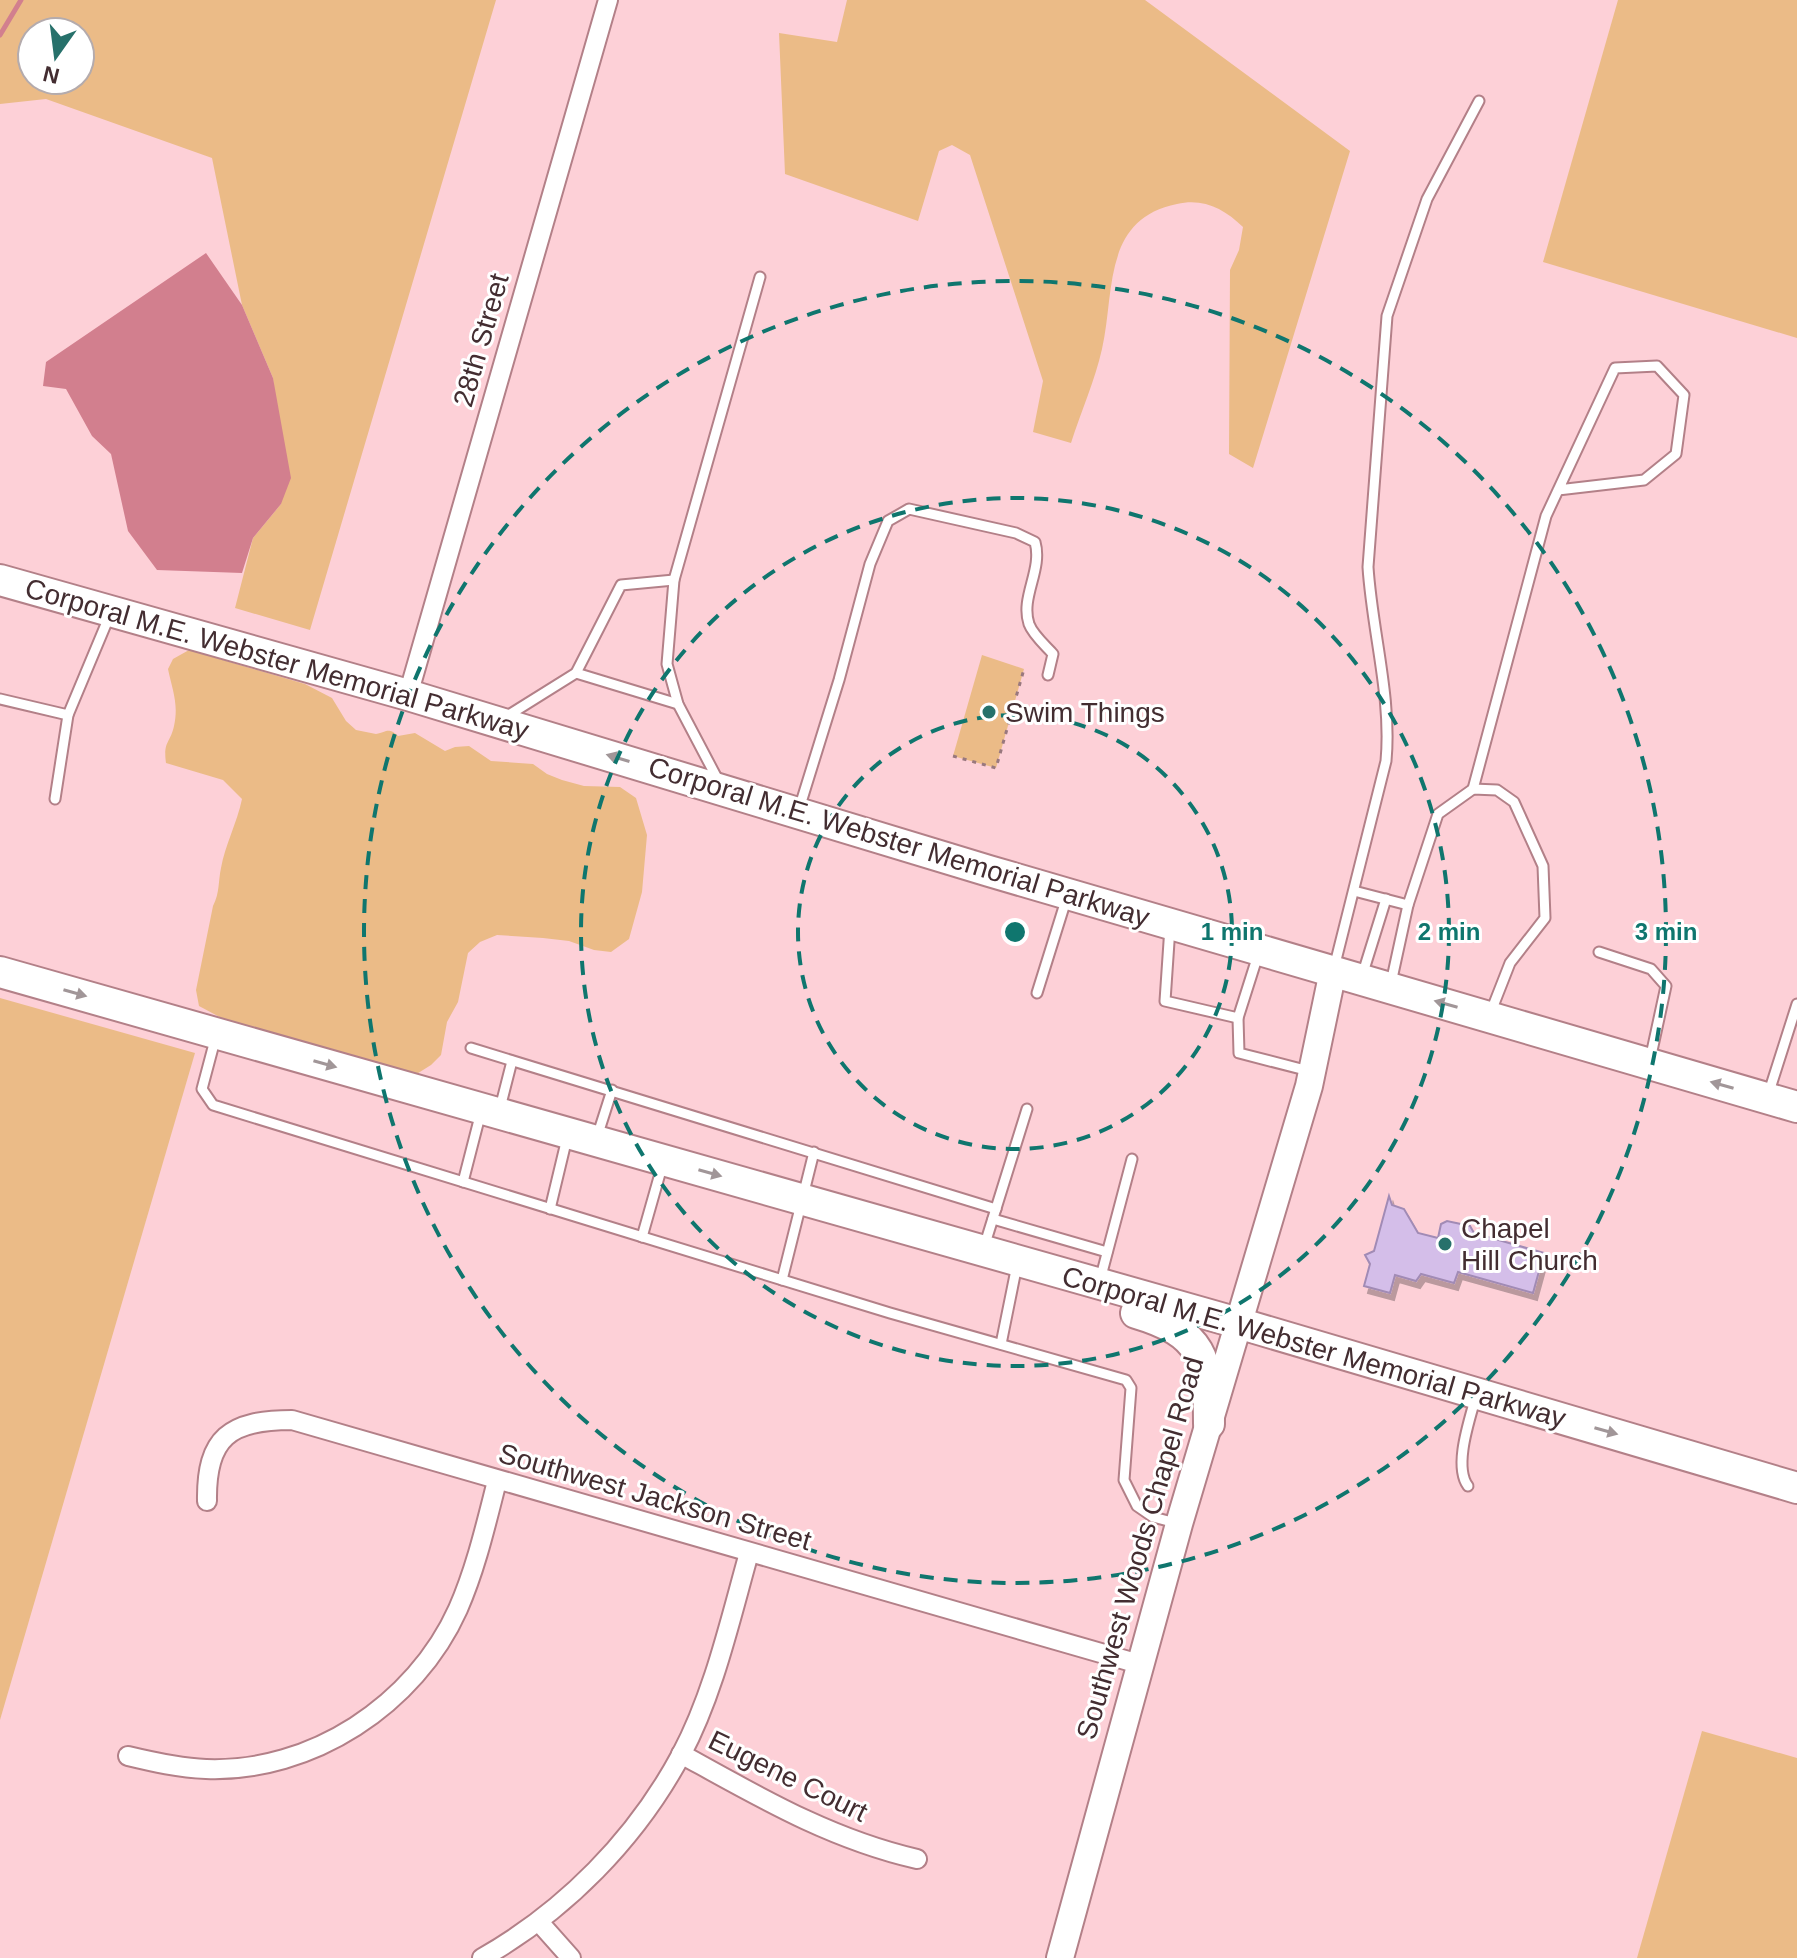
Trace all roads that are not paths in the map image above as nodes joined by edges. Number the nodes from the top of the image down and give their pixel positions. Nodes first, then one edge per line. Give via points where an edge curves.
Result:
1 (608, 0) edge
2 (1479, 101) dead end
3 (760, 277) dead end
4 (1558, 490) junction
5 (0, 580) edge
6 (674, 580) junction
7 (111, 610) junction
8 (576, 673) junction
9 (1048, 675) dead end
10 (408, 695) junction
11 (0, 699) edge
12 (678, 704) junction
13 (68, 715) junction
14 (497, 722) junction
15 (1473, 789) junction
16 (724, 790) junction
17 (55, 799) dead end
18 (797, 813) junction
19 (1354, 891) junction
20 (1068, 894) junction
21 (1386, 899) junction
22 (1408, 905) junction
23 (1171, 924) junction
24 (1259, 950) junction
25 (1599, 952) dead end
26 (0, 972) edge
27 (1347, 975) junction
28 (1390, 988) junction
29 (1037, 993) dead end
30 (1797, 1004) edge
31 (1489, 1017) junction
32 (1238, 1018) junction
33 (216, 1033) junction
34 (471, 1048) dead end
35 (512, 1061) junction
36 (1649, 1064) junction
37 (1312, 1072) junction
38 (612, 1090) junction
39 (1767, 1098) junction
40 (1797, 1107) edge
41 (1027, 1109) dead end
42 (490, 1111) junction
43 (582, 1137) junction
44 (814, 1152) junction
45 (1132, 1159) dead end
46 (664, 1160) junction
47 (463, 1182) junction
48 (802, 1199) junction
49 (550, 1209) junction
50 (994, 1214) junction
51 (642, 1237) junction
52 (983, 1251) junction
53 (1107, 1252) junction
54 (1018, 1261) junction
55 (782, 1280) junction
56 (1099, 1284) junction
57 (1238, 1323) junction
58 (1001, 1344) junction
59 (1476, 1393) junction
60 (1209, 1424) junction
61 (497, 1481) junction
62 (1468, 1486) dead end
63 (1797, 1488) edge
64 (207, 1501) dead end
65 (1179, 1524) junction
66 (749, 1553) junction
67 (1139, 1664) junction
68 (681, 1754) junction
69 (128, 1756) dead end
70 (917, 1859) dead end
71 (539, 1922) junction
72 (482, 1958) edge
73 (571, 1958) edge
74 (1060, 1958) edge

1 - 10 street, 28th Street
2 - 19 lane via 1427,199 1387,316 1368,567 1389,731
3 - 6 lane
4 - 4 lane via 1615,368 1657,366 1684,395 1676,454 1644,480
4 - 15 lane via 1546,516
5 - 7 main road, Corporal M.E. Webster Memorial Parkway
6 - 8 lane via 621,585
6 - 12 lane via 667,664
7 - 10 main road, Corporal M.E. Webster Memorial Parkway
7 - 13 lane
8 - 12 lane
8 - 14 lane
9 - 18 lane via 1053,654 1029,625 1028,603 1039,557 1035,542 909,509 888,521 870,564
10 - 14 main road, Corporal M.E. Webster Memorial Parkway
11 - 13 lane
12 - 16 lane
13 - 17 lane
16 -> 14 main road, Corporal M.E. Webster Memorial Parkway
15 - 22 lane via 1438,814
15 - 31 lane via 1497,790 1514,802 1543,866 1545,918 1510,963
16 - 18 main road, Corporal M.E. Webster Memorial Parkway
18 - 20 main road, Corporal M.E. Webster Memorial Parkway
19 - 21 lane
19 - 27 lane
20 - 23 main road, Corporal M.E. Webster Memorial Parkway
20 - 29 lane
21 - 22 lane
21 - 27 lane
22 - 28 lane
23 - 24 main road, Corporal M.E. Webster Memorial Parkway
23 - 32 lane via 1165,1001
24 - 27 main road, Corporal M.E. Webster Memorial Parkway
24 - 32 lane
25 - 36 lane via 1651,969 1666,986
26 -> 33 main road, Corporal M.E. Webster Memorial Parkway
27 - 28 main road, Corporal M.E. Webster Memorial Parkway
27 - 37 main road, Southwest Woods Chapel Road
31 -> 28 main road, Corporal M.E. Webster Memorial Parkway
30 - 39 lane
31 - 36 main road, Corporal M.E. Webster Memorial Parkway
32 - 37 lane via 1239,1053
33 -> 42 main road, Corporal M.E. Webster Memorial Parkway
33 - 47 lane via 202,1089 213,1105
34 - 35 lane
35 - 38 lane
35 - 42 lane
39 -> 36 main road, Corporal M.E. Webster Memorial Parkway
37 - 57 main road, Southwest Woods Chapel Road
38 - 43 lane
38 - 44 lane
39 - 40 main road, Corporal M.E. Webster Memorial Parkway
41 - 50 lane
42 - 43 main road, Corporal M.E. Webster Memorial Parkway
42 - 47 lane
43 - 46 main road, Corporal M.E. Webster Memorial Parkway
43 - 49 lane
44 - 48 lane
44 - 50 lane
45 - 53 lane
46 -> 48 main road, Corporal M.E. Webster Memorial Parkway
46 - 51 lane
47 - 49 lane
48 - 52 main road, Corporal M.E. Webster Memorial Parkway
48 - 55 lane
49 - 51 lane
50 - 52 lane
50 - 53 lane
51 - 55 lane
52 - 54 main road, Corporal M.E. Webster Memorial Parkway
53 - 56 lane
54 - 56 main road, Corporal M.E. Webster Memorial Parkway
54 - 58 lane
54 - 60 main road via 1046,1281 1171,1325 1183,1334 1204,1364
55 - 58 lane
56 - 57 main road, Corporal M.E. Webster Memorial Parkway
57 - 59 main road, Corporal M.E. Webster Memorial Parkway
57 - 60 main road, Southwest Woods Chapel Road
58 - 65 lane via 1126,1380 1131,1388 1124,1480 1137,1506
59 - 62 lane via 1461,1466
59 -> 63 main road, Corporal M.E. Webster Memorial Parkway
60 - 65 main road, Southwest Woods Chapel Road
61 - 64 street, Southwest Jackson Street via 292,1420 263,1420 236,1429 215,1446 206,1473
61 - 66 street, Southwest Jackson Street
61 - 69 street via 472,1573 435,1651 401,1691 362,1724 318,1746 241,1767 206,1769
65 - 67 main road, Southwest Woods Chapel Road
66 - 67 street, Southwest Jackson Street
66 - 68 street via 722,1647
67 - 74 main road, Southwest Woods Chapel Road
68 - 70 street, Eugene Court via 843,1838
68 - 71 street via 626,1837
71 - 72 street
71 - 73 street

